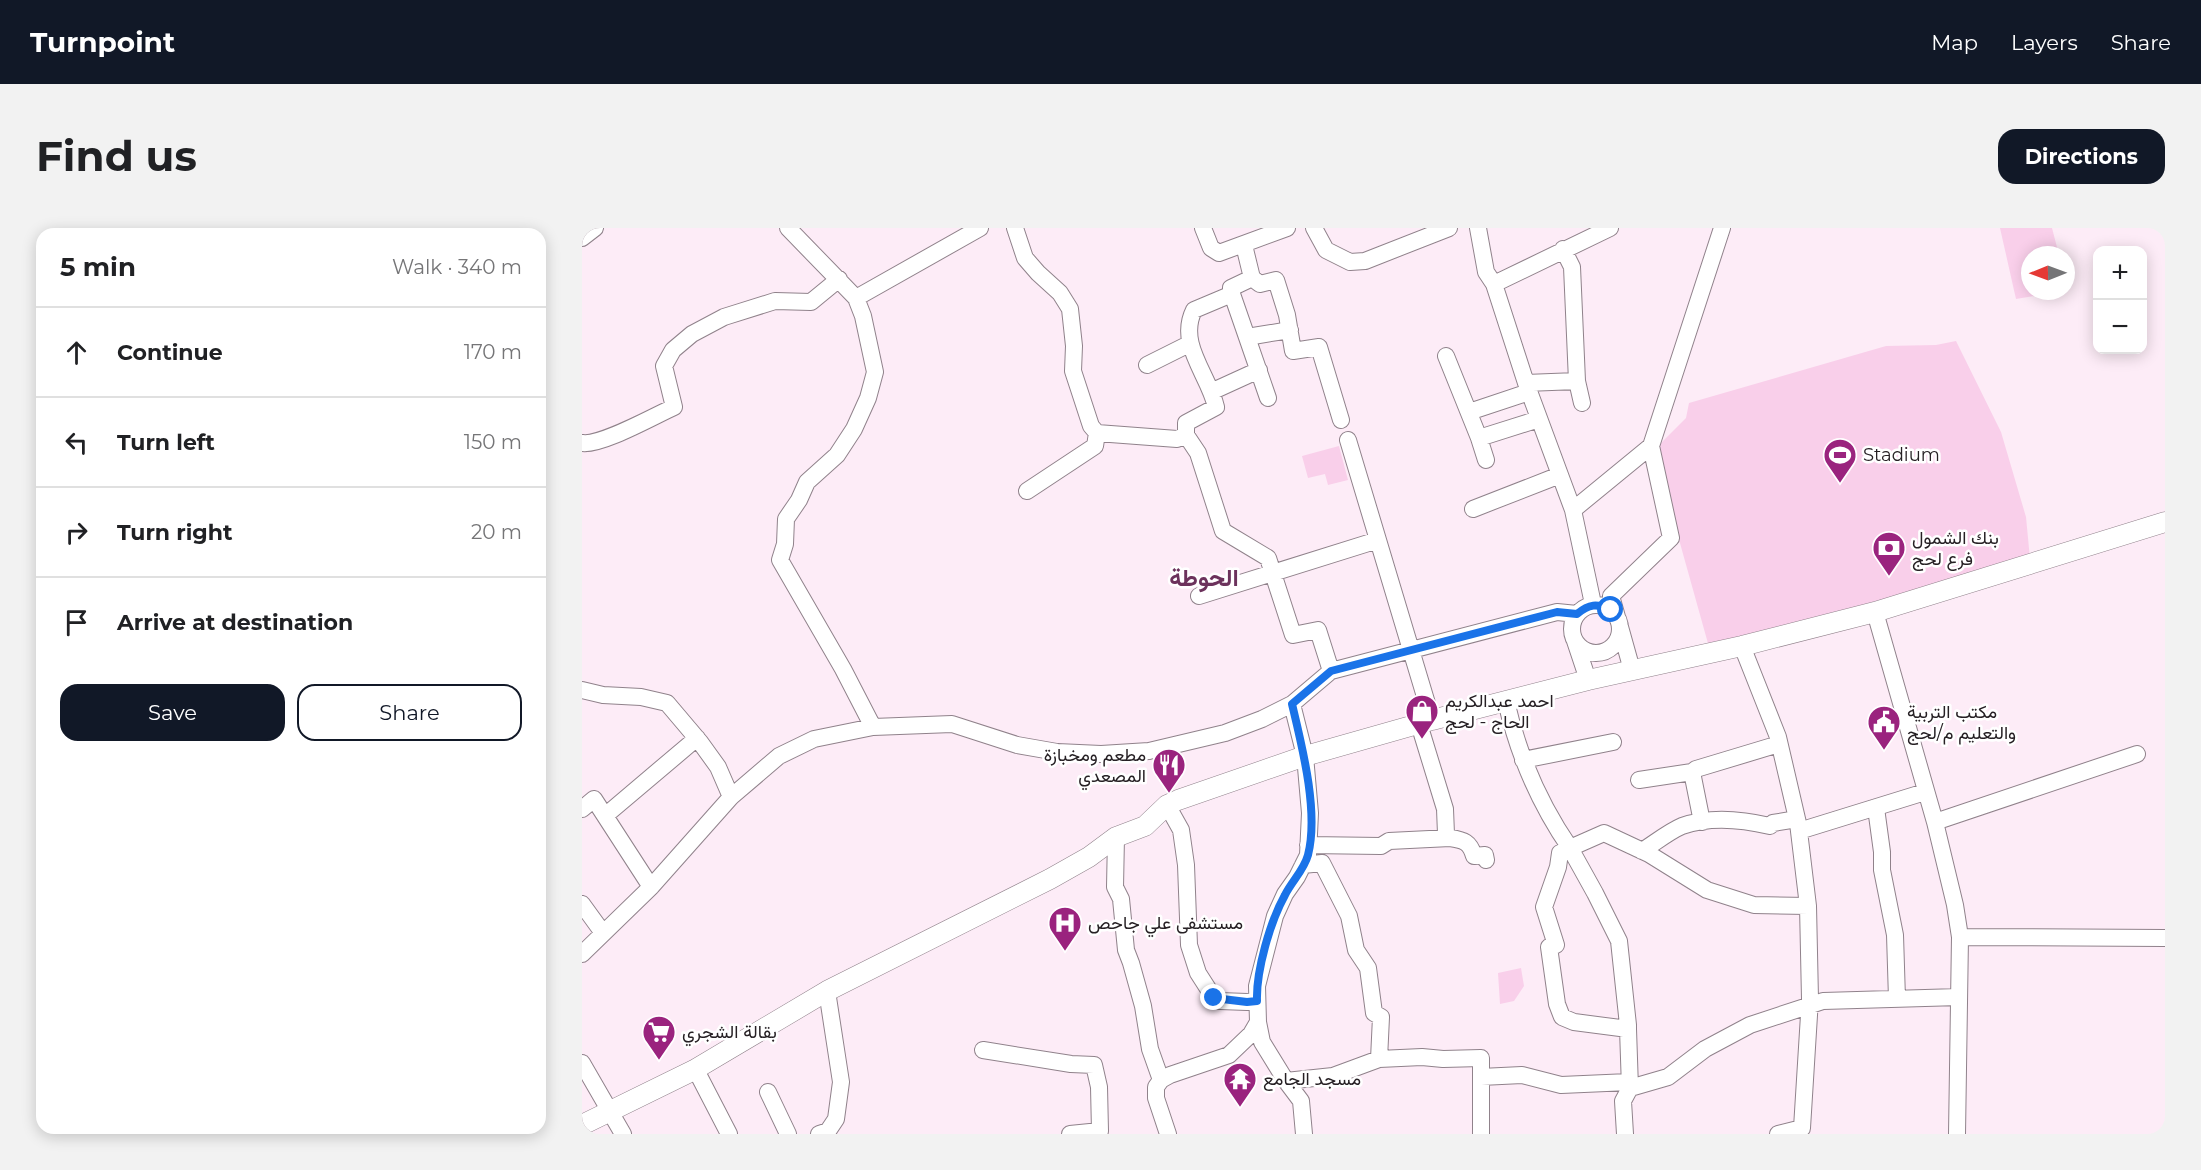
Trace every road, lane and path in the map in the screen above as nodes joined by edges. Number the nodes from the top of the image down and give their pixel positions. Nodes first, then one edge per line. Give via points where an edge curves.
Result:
1 (595, 228) edge
2 (789, 228) edge
3 (980, 228) edge
4 (1015, 228) edge
5 (1203, 228) edge
6 (1287, 228) edge
7 (1314, 228) edge
8 (1449, 228) edge
9 (1478, 228) edge
10 (1610, 228) edge
11 (1722, 228) edge
12 (582, 238) edge
13 (1244, 245) junction
14 (1563, 249) junction
15 (1252, 278) junction
16 (839, 279) junction
17 (1494, 284) junction
18 (1232, 294) junction
19 (856, 298) junction
20 (1290, 330) junction
21 (1247, 337) junction
22 (1189, 344) junction
23 (1446, 356) dead end
24 (1147, 365) dead end
25 (1259, 370) junction
26 (1577, 381) junction
27 (1528, 387) junction
28 (1213, 391) junction
29 (1268, 398) dead end
30 (1582, 403) dead end
31 (1469, 412) junction
32 (1539, 418) junction
33 (1341, 420) dead end
34 (1097, 433) junction
35 (1186, 435) junction
36 (1479, 438) junction
37 (1348, 441) dead end
38 (582, 443) edge
39 (1651, 446) junction
40 (1486, 460) dead end
41 (1560, 475) junction
42 (1027, 491) dead end
43 (1473, 509) dead end
44 (1573, 510) junction
45 (2165, 522) edge
46 (1378, 540) junction
47 (1272, 572) junction
48 (1199, 596) dead end
49 (1593, 604) junction
50 (1875, 612) junction
51 (1577, 614) junction
52 (1618, 621) junction
53 (1575, 640) junction
54 (1742, 646) junction
55 (1411, 652) junction
56 (1632, 670) junction
57 (1331, 671) junction
58 (1588, 680) junction
59 (582, 690) edge
60 (1506, 701) junction
61 (1292, 704) junction
62 (1425, 722) junction
63 (873, 728) junction
64 (697, 738) junction
65 (1613, 742) dead end
66 (1779, 744) junction
67 (2136, 754) dead end
68 (1305, 756) junction
69 (1523, 760) junction
70 (1692, 772) junction
71 (1639, 780) dead end
72 (1925, 792) junction
73 (731, 797) junction
74 (1167, 805) junction
75 (1876, 808) junction
76 (582, 809) edge
77 (606, 815) junction
78 (1702, 822) junction
79 (1935, 822) junction
80 (1798, 825) junction
81 (1116, 837) junction
82 (1450, 838) junction
83 (1308, 845) junction
84 (1570, 848) junction
85 (1642, 850) junction
86 (1486, 860) dead end
87 (1303, 865) junction
88 (651, 887) junction
89 (582, 903) edge
90 (1808, 906) junction
91 (603, 933) junction
92 (1960, 937) junction
93 (2165, 939) edge
94 (582, 954) edge
95 (827, 991) junction
96 (1959, 997) junction
97 (1897, 999) junction
98 (1257, 1001) junction
99 (1809, 1005) junction
100 (1258, 1022) junction
101 (1628, 1029) junction
102 (983, 1050) dead end
103 (1379, 1059) junction
104 (582, 1063) edge
105 (693, 1070) junction
106 (1480, 1077) junction
107 (1161, 1080) junction
108 (1286, 1081) junction
109 (1629, 1085) junction
110 (768, 1092) dead end
111 (610, 1111) junction
112 (582, 1125) edge
113 (826, 1133) edge
114 (623, 1134) edge
115 (729, 1134) edge
116 (788, 1134) edge
117 (1070, 1134) edge
118 (1168, 1134) edge
119 (1304, 1134) edge
120 (1480, 1134) edge
121 (1625, 1134) edge
122 (1778, 1134) edge
123 (1956, 1134) edge

1 - 12 street
2 - 16 street
3 - 19 street
4 - 34 street via 1025,258 1060,293 1070,309 1073,371 1091,426
5 - 13 street via 1211,248 1219,253
6 - 13 street
7 - 8 street via 1326,250 1350,262 1365,261
9 - 17 street via 1486,272
10 - 14 street
11 - 39 street
13 - 15 street
14 - 17 street
14 - 26 street via 1572,267
15 - 18 street via 1231,288
15 - 20 street via 1260,284 1276,280
16 - 19 street
16 - 38 street via 811,302 775,301 724,317 692,334 673,350 664,366 674,407 618,433
17 - 27 street
18 - 21 street
18 - 22 street via 1194,310
19 - 63 street via 875,372 868,398 837,455 807,482 786,519 780,560
20 - 21 street
20 - 33 street via 1293,351 1319,347
21 - 25 street
22 - 24 street
22 - 28 street
23 - 31 street
25 - 28 street
25 - 29 street
26 - 27 street
26 - 30 street
27 - 31 street
27 - 32 street
28 - 35 street via 1216,407 1186,423
31 - 36 street
32 - 36 street
32 - 41 street
34 - 35 street via 1177,439
34 - 42 street via 1095,446
35 - 47 street via 1198,453 1223,531 1268,558
36 - 40 street
37 - 46 street
39 - 44 street
39 - 52 street via 1671,538 1611,596
41 - 43 street
41 - 44 street
44 - 49 street
45 - 50 main road
46 - 47 street
46 - 55 street
47 - 48 street
47 - 57 street via 1293,635 1318,630
49 - 51 street
49 - 52 street via 1611,610
50 - 54 main road
50 - 72 street
51 - 53 street via 1572,631
51 - 55 street via 1557,612
52 - 53 street via 1619,635 1608,650 1589,652
52 - 56 street
53 - 58 street
54 - 56 main road
54 - 66 street
55 - 57 street
55 - 62 street
56 - 58 main road
57 - 61 street
58 - 60 main road
59 - 64 street via 666,703
60 - 62 main road
60 - 69 street
61 - 63 street via 1225,733 1149,751 1101,754 1017,745 952,724
61 - 68 street
62 - 68 main road
62 - 82 street via 1445,809 1446,834
63 - 73 street via 814,739 779,756
64 - 73 street via 718,767
64 - 77 street
65 - 69 street
66 - 70 street
66 - 80 street
67 - 79 street
68 - 74 main road
68 - 83 street via 1310,813
69 - 84 street via 1552,822
70 - 71 street
70 - 78 street
72 - 75 street
72 - 79 street
73 - 88 street
74 - 81 main road via 1145,826
74 - 98 street via 1181,830 1189,945 1198,973 1214,998
75 - 80 street
75 - 97 street via 1882,870 1895,935
76 - 77 street via 594,799
77 - 88 street
78 - 80 street via 1740,819 1770,826
78 - 85 street via 1682,826
79 - 92 street
80 - 90 street
81 - 95 main road via 1050,879
81 - 107 street via 1115,887 1121,899 1126,950
82 - 83 street via 1389,841 1381,846
82 - 86 street via 1466,841 1474,856 1485,855
83 - 87 street
84 - 85 street via 1604,833
84 - 101 street via 1619,941
84 - 101 street via 1560,853 1545,908 1556,945 1549,947 1557,1004 1562,1017 1574,1022
85 - 90 street via 1707,890 1754,905
87 - 98 street via 1275,916 1257,986
87 - 103 street via 1322,863 1349,916 1356,950 1368,968 1374,1013 1381,1017
88 - 91 street
89 - 91 street
90 - 99 street
91 - 94 street
92 - 93 street
92 - 96 street
95 - 105 main road
95 - 113 street via 841,1082 836,1119
96 - 97 street
96 - 123 street
97 - 99 street
98 - 100 street
99 - 109 street via 1750,1025 1705,1049 1668,1077
99 - 122 street via 1803,1128
100 - 107 street via 1229,1055
100 - 108 street via 1262,1042
101 - 109 street
102 - 117 street via 1094,1065 1100,1131
103 - 106 street via 1481,1058
103 - 108 street via 1333,1076
104 - 111 street
105 - 111 main road
105 - 115 street
106 - 109 street via 1522,1075 1561,1085
106 - 120 street
107 - 118 street via 1155,1098
108 - 119 street via 1301,1101
109 - 121 street via 1623,1101
110 - 116 street
111 - 112 main road
111 - 114 street

